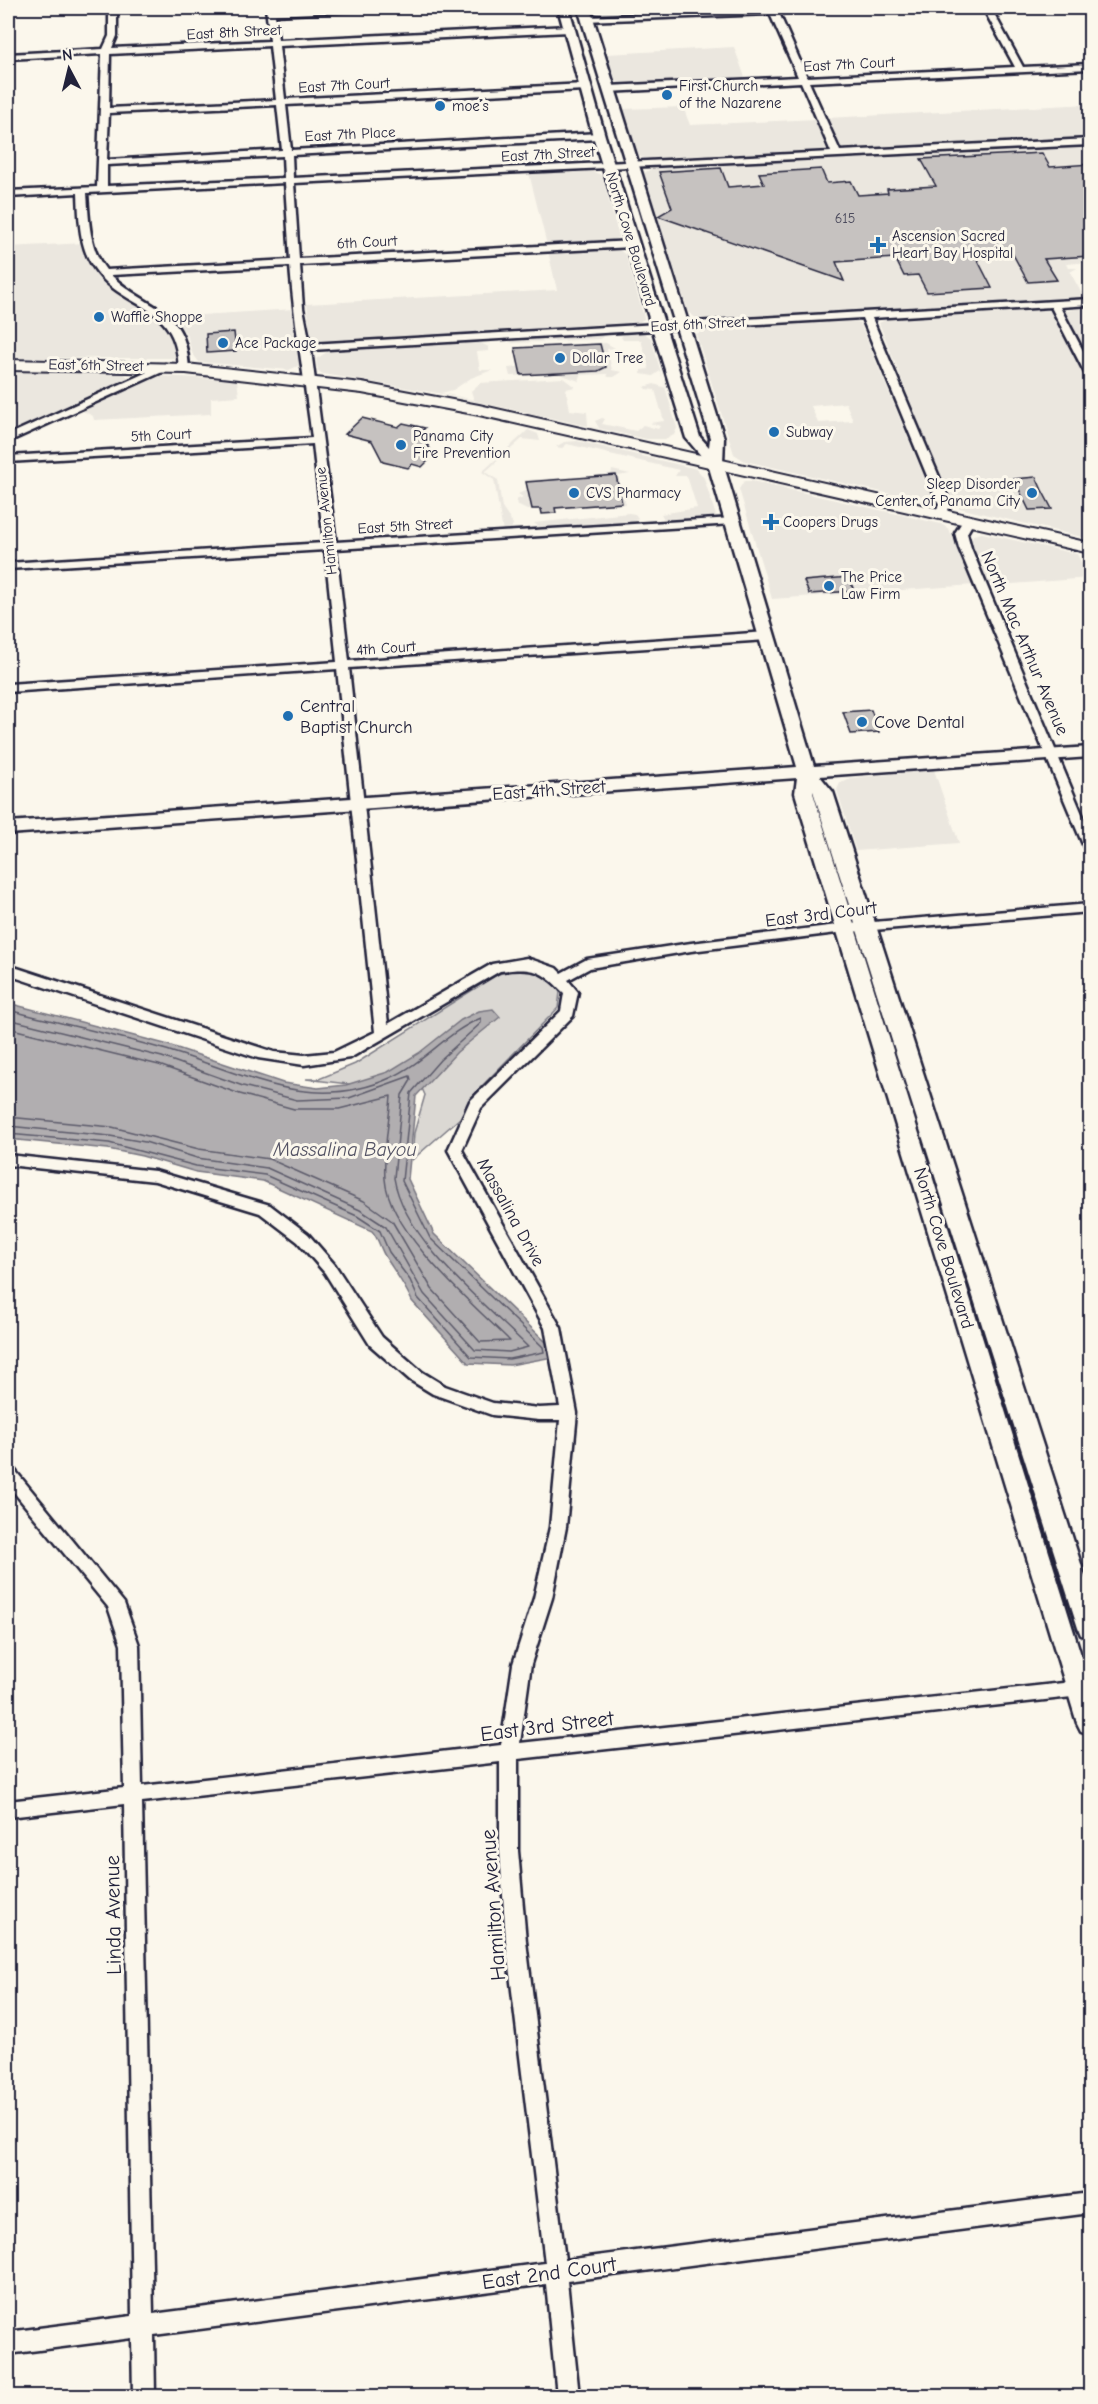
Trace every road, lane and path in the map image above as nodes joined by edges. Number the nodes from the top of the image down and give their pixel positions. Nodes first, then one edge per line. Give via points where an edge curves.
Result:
1 (113, 8) edge
2 (374, 8) edge
3 (563, 8) edge
4 (572, 8) edge
5 (846, 8) edge
6 (987, 8) edge
7 (773, 9) edge
8 (271, 10) edge
9 (586, 13) edge
10 (569, 29) junction
11 (274, 44) junction
12 (106, 52) junction
13 (8, 56) edge
14 (1090, 66) edge
15 (602, 67) junction
16 (1020, 69) junction
17 (805, 80) junction
18 (585, 87) junction
19 (608, 89) junction
20 (280, 102) junction
21 (104, 111) junction
22 (616, 116) junction
23 (599, 136) junction
24 (1090, 142) edge
25 (287, 152) junction
26 (837, 155) junction
27 (102, 163) junction
28 (632, 165) junction
29 (609, 167) junction
30 (290, 180) junction
31 (102, 189) junction
32 (82, 190) junction
33 (8, 194) edge
34 (632, 244) junction
35 (297, 261) junction
36 (103, 273) junction
37 (1090, 303) edge
38 (1054, 304) junction
39 (866, 315) junction
40 (682, 325) junction
41 (658, 327) junction
42 (306, 347) junction
43 (8, 365) edge
44 (165, 367) junction
45 (184, 368) junction
46 (1090, 373) edge
47 (309, 380) junction
48 (8, 439) edge
49 (317, 441) junction
50 (8, 459) edge
51 (715, 463) junction
52 (940, 514) junction
53 (733, 521) junction
54 (968, 521) junction
55 (329, 546) junction
56 (1090, 548) edge
57 (8, 566) edge
58 (767, 636) junction
59 (341, 666) junction
60 (8, 688) edge
61 (1090, 752) edge
62 (1052, 755) junction
63 (807, 772) junction
64 (356, 804) junction
65 (8, 828) edge
66 (1090, 847) edge
67 (1090, 908) edge
68 (867, 927) junction
69 (846, 928) junction
70 (8, 970) edge
71 (560, 979) junction
72 (382, 1034) junction
73 (8, 1160) edge
74 (973, 1260) junction
75 (949, 1262) junction
76 (569, 1413) junction
77 (8, 1474) edge
78 (1090, 1628) edge
79 (1085, 1687) edge
80 (1090, 1722) edge
81 (509, 1754) junction
82 (133, 1795) junction
83 (8, 1809) edge
84 (1090, 2203) edge
85 (555, 2272) junction
86 (144, 2326) junction
87 (8, 2343) edge
88 (144, 2397) edge
89 (568, 2397) edge

1 - 12 street via 113,36
2 - 8 street
3 - 10 street, North Cove Boulevard
4 - 9 street via 580,17
5 - 7 street
6 - 16 street
7 - 9 street
7 - 17 street
8 - 11 street, Hamilton Avenue
9 - 15 street, North Cove Boulevard
10 - 11 street, East 8th Street
10 - 15 street via 584,38 590,57
10 - 18 street, North Cove Boulevard
11 - 12 street, East 8th Street
11 - 20 street, Hamilton Avenue
12 - 13 street, East 8th Street
12 - 21 street
14 - 16 street, East 7th Court
15 - 19 street, North Cove Boulevard
16 - 17 street, East 7th Court
17 - 19 street, East 7th Court
17 - 26 street
18 - 20 street, East 7th Court
18 - 22 street via 597,93
18 - 23 street, North Cove Boulevard
19 - 22 street, North Cove Boulevard
20 - 21 street, East 7th Court
20 - 25 street, Hamilton Avenue
21 - 27 street
22 - 28 street, North Cove Boulevard
23 - 25 street, East 7th Place
23 - 29 street, North Cove Boulevard
24 - 26 street, East 7th Street
25 - 27 street, East 7th Place
25 - 30 street, Hamilton Avenue
26 - 28 street, East 7th Street
27 - 31 street
28 - 29 street, East 7th Street
28 - 40 street, North Cove Boulevard
29 - 30 street, East 7th Street
29 - 34 street, North Cove Boulevard
30 - 31 street, East 7th Street
30 - 35 street, Hamilton Avenue
31 - 32 street, East 7th Street
32 - 33 street, East 7th Street
32 - 36 street via 86,238
34 - 35 street, 6th Court
34 - 41 street, North Cove Boulevard
35 - 36 street, 6th Court
35 - 42 street, Hamilton Avenue via 298,308
36 - 45 street via 176,328 184,345
37 - 38 street, East 6th Street
38 - 39 street, East 6th Street
38 - 46 street
39 - 40 street, East 6th Street
39 - 52 street via 945,505
40 - 41 street, East 6th Street
40 - 51 street, North Cove Boulevard via 717,438
41 - 42 street, East 6th Street
41 - 51 street, North Cove Boulevard via 693,438
42 - 47 street, Hamilton Avenue
43 - 44 main road, East 6th Street
44 - 45 main road, East 6th Street
44 - 48 street
45 - 47 main road, East 6th Street
47 - 49 street, Hamilton Avenue
47 - 51 main road, East 6th Street via 447,403
49 - 50 street, 5th Court
49 - 55 street, Hamilton Avenue
51 - 52 main road, East 6th Street
51 - 53 street, North Cove Boulevard
52 - 54 main road, East 6th Street
53 - 55 street, East 5th Street
53 - 58 street, North Cove Boulevard
54 - 56 main road, East 6th Street
54 - 62 street, North Mac Arthur Avenue via 961,533 965,548
55 - 57 street, East 5th Street
55 - 59 street, Hamilton Avenue
58 - 59 street, 4th Court
58 - 63 street, North Cove Boulevard
59 - 60 street, 4th Court
59 - 64 street, Hamilton Avenue
61 - 62 street, East 4th Street
62 - 63 street, East 4th Street
62 - 66 street, North Mac Arthur Avenue
63 - 64 street, East 4th Street
63 - 68 street, North Cove Boulevard via 824,792
63 - 69 street, North Cove Boulevard via 804,793
64 - 65 street, East 4th Street
64 - 72 street, Hamilton Avenue
67 - 68 street, East 3rd Court
68 - 69 street, East 3rd Court
68 - 74 street, North Cove Boulevard
69 - 71 street, East 3rd Court via 587,963
69 - 75 street, North Cove Boulevard
70 - 72 street via 263,1055 292,1061 345,1055
71 - 72 street via 551,971 527,963 497,967
71 - 76 street, Massalina Drive via 572,992 568,1013 475,1105 455,1150 553,1328
73 - 76 street via 155,1176 265,1209 303,1238 330,1269 376,1341 416,1376 440,1390 492,1409
74 - 75 street
74 - 78 street, North Cove Boulevard
75 - 79 street, North Cove Boulevard
76 - 81 street, Hamilton Avenue via 558,1527 543,1598 522,1664
77 - 82 street, Linda Avenue via 115,1603 129,1645
79 - 80 street, North Cove Boulevard
79 - 81 street, East 3rd Street
81 - 82 street, East 3rd Street
81 - 85 street, Hamilton Avenue via 509,1851 516,1941
82 - 83 street, East 3rd Street
82 - 86 street, Linda Avenue
84 - 85 street, East 2nd Court
85 - 86 street, East 2nd Court
85 - 89 street, Hamilton Avenue
86 - 87 street, East 2nd Court
86 - 88 street, Linda Avenue

